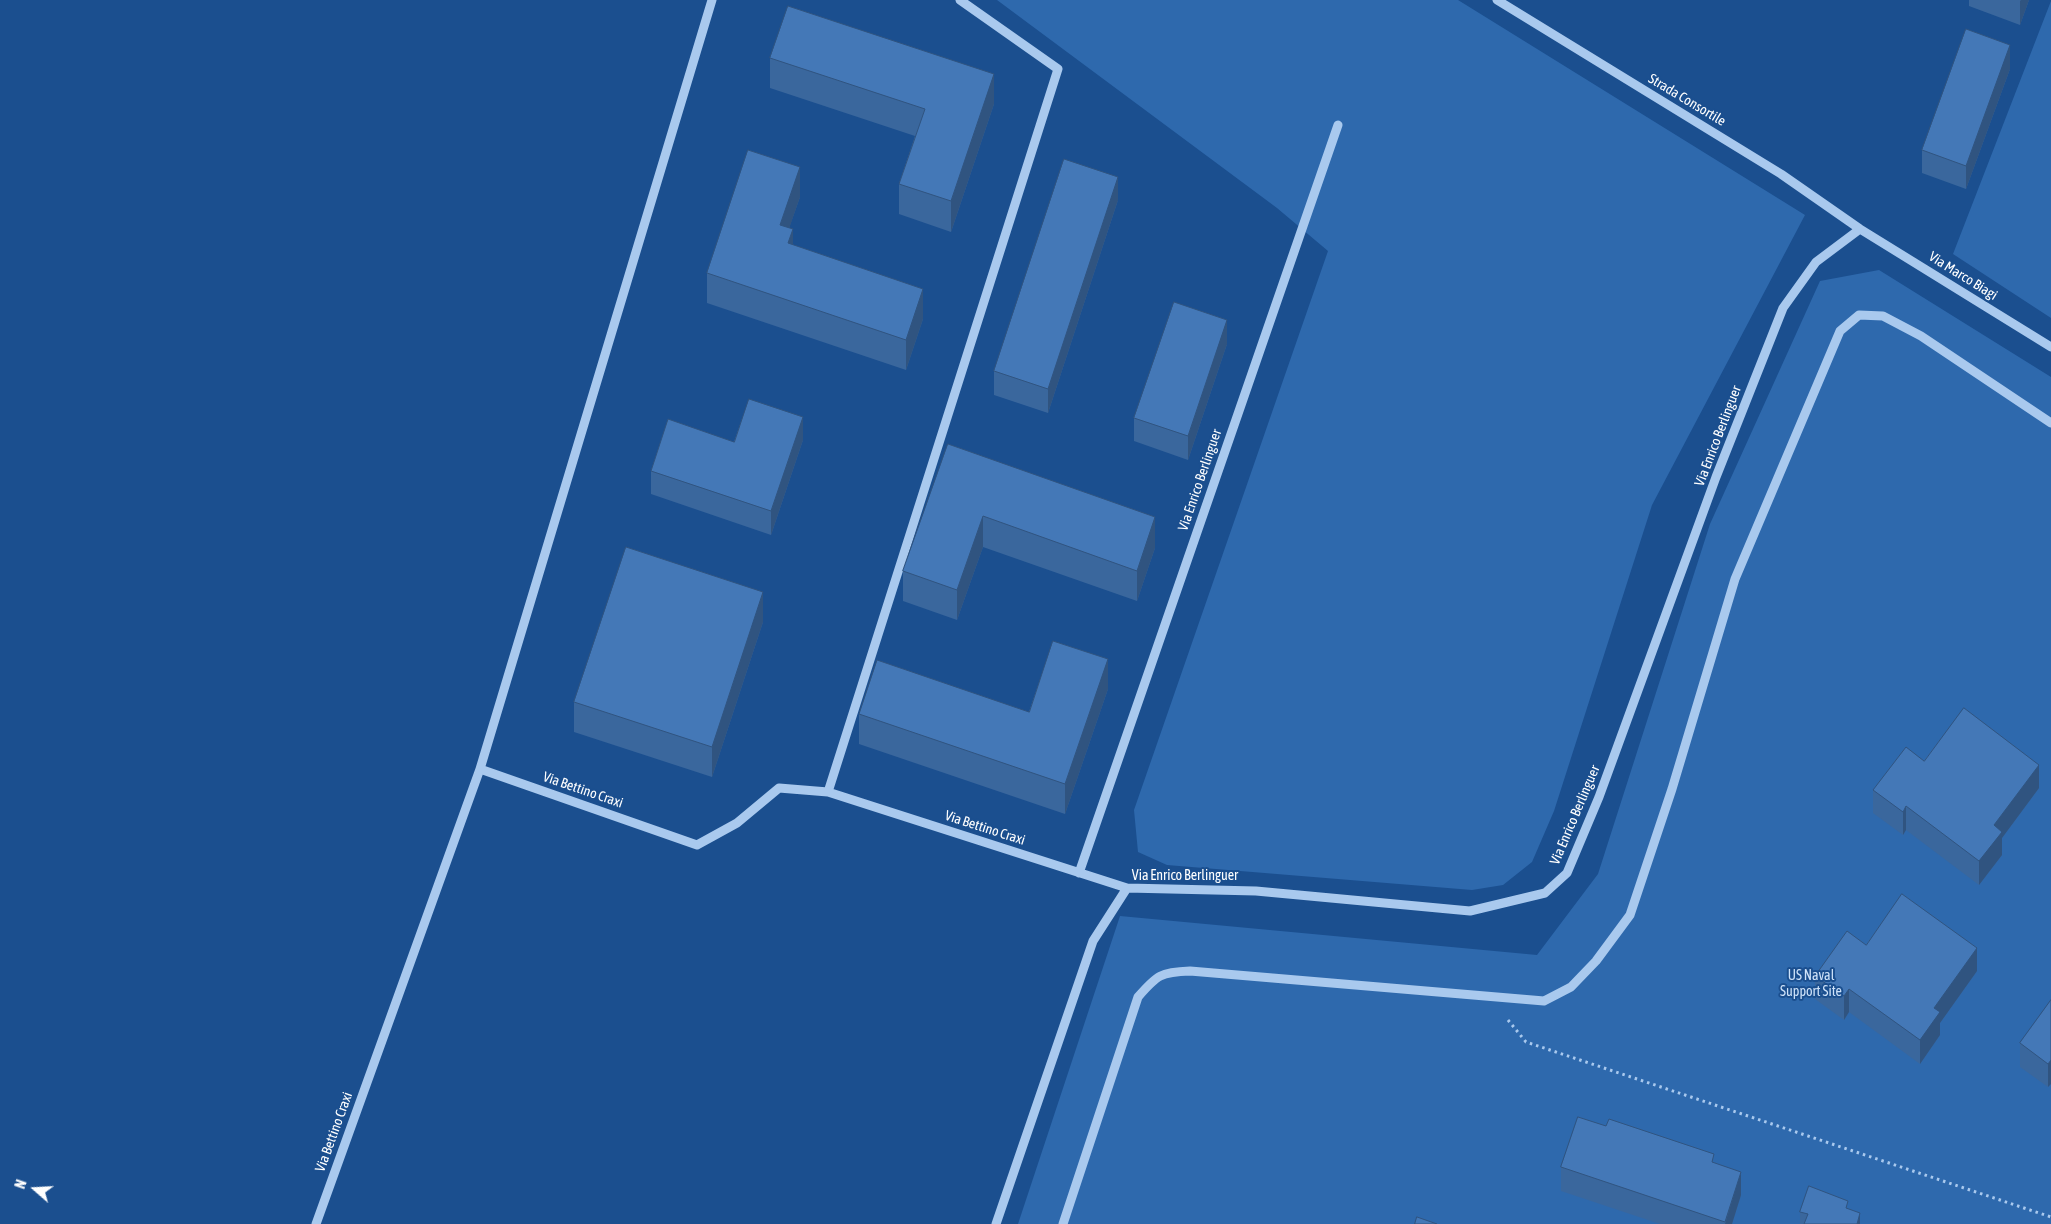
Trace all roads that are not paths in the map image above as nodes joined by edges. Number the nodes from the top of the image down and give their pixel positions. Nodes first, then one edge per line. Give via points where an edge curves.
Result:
1 (712, 0) edge
2 (960, 0) edge
3 (1497, 0) edge
4 (1338, 125) dead end
5 (1860, 229) junction
6 (2051, 347) edge
7 (2051, 423) edge
8 (480, 769) junction
9 (828, 792) junction
10 (1079, 872) junction
11 (1126, 888) junction
12 (316, 1224) edge
13 (996, 1224) edge
14 (1063, 1224) edge

1 - 8 street
2 - 9 street via 1058,68
3 - 5 street, Strada Consortile via 1781,174
4 - 10 street, Via Enrico Berlinguer
5 - 6 street, Via Marco Biagi
5 - 11 street, Via Enrico Berlinguer via 1816,262 1783,308 1716,477 1599,797 1567,873 1545,893 1470,911 1256,890
7 - 14 street via 1921,336 1883,316 1859,315 1840,331 1736,579 1630,915 1596,961 1571,987 1544,1001 1190,971 1169,972 1153,979 1138,997
8 - 9 street, Via Bettino Craxi via 697,845 737,822 779,788
8 - 12 street, Via Bettino Craxi
9 - 10 street, Via Bettino Craxi
10 - 11 street, Via Bettino Craxi
11 - 13 street, Via Enrico Berlinguer via 1093,941

